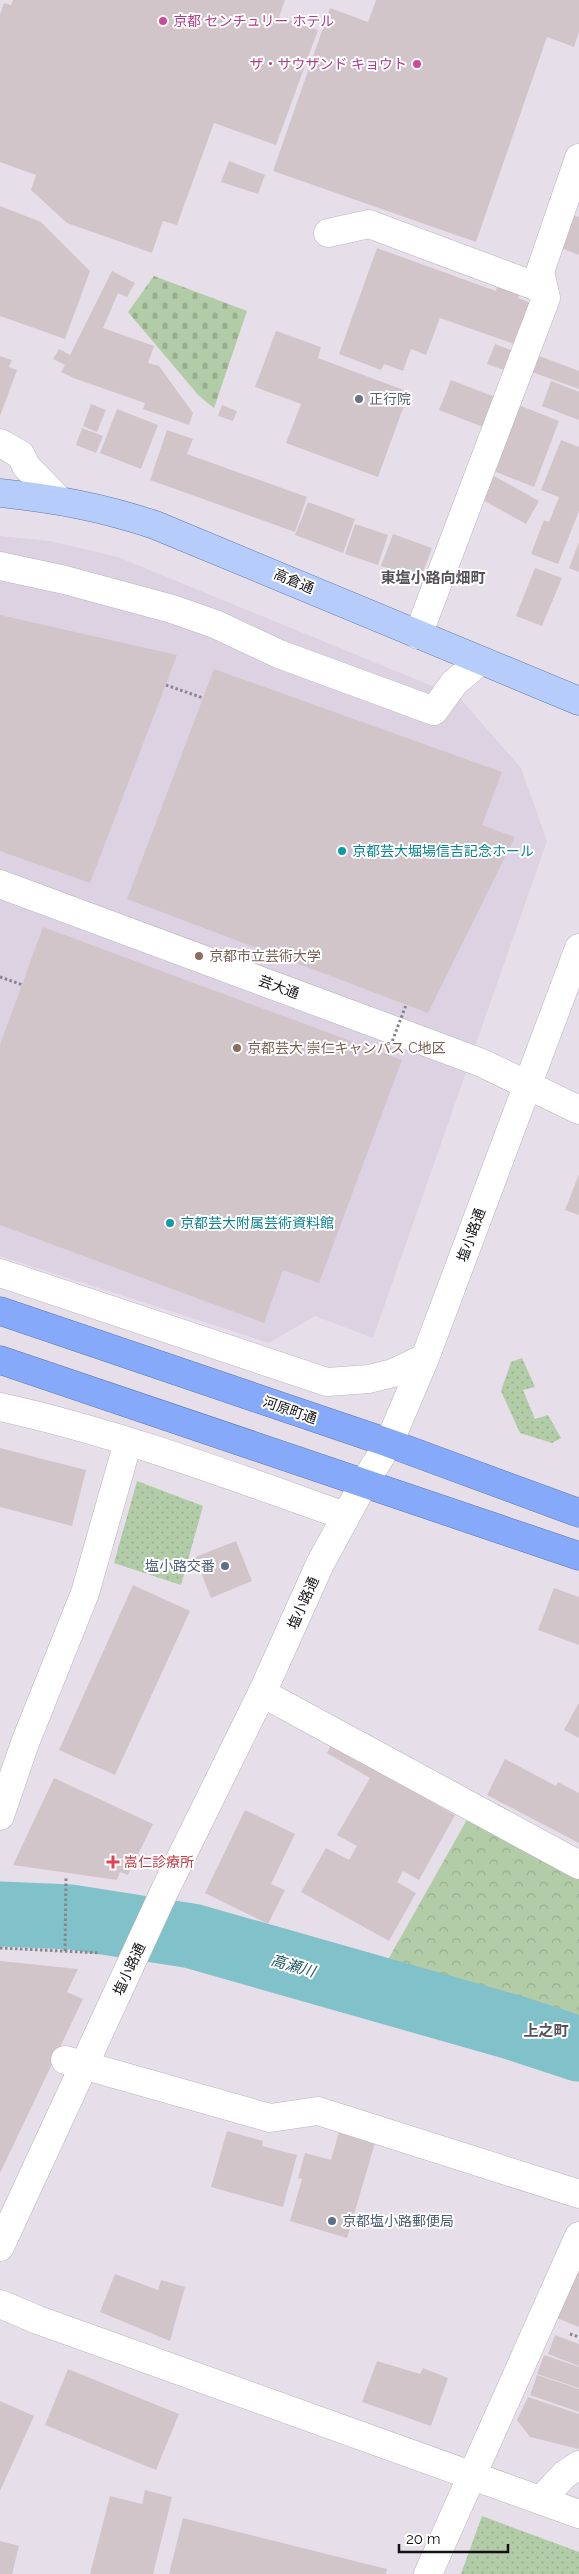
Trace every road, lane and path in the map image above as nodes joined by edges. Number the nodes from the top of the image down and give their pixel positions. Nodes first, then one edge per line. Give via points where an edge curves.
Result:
1 (579, 158) edge
2 (328, 233) dead end
3 (543, 289) junction
4 (0, 443) edge
5 (0, 493) edge
6 (58, 499) junction
7 (0, 566) edge
8 (418, 635) junction
9 (480, 661) junction
10 (166, 685) dead end
11 (203, 698) dead end
12 (579, 700) edge
13 (0, 884) edge
14 (579, 948) edge
15 (0, 977) edge
16 (22, 984) dead end
17 (406, 1005) dead end
18 (387, 1055) dead end
19 (528, 1085) junction
20 (579, 1110) edge
21 (0, 1273) edge
22 (0, 1312) edge
23 (425, 1358) junction
24 (0, 1360) edge
25 (0, 1407) edge
26 (128, 1442) junction
27 (389, 1443) junction
28 (364, 1483) junction
29 (579, 1513) edge
30 (346, 1516) junction
31 (579, 1556) edge
32 (262, 1693) junction
33 (0, 1816) edge
34 (579, 1865) edge
35 (66, 1878) dead end
36 (0, 1948) edge
37 (66, 1951) junction
38 (106, 1954) dead end
39 (75, 2062) junction
40 (579, 2194) edge
41 (579, 2236) edge
42 (0, 2247) edge
43 (0, 2304) edge
44 (579, 2465) edge
45 (473, 2475) junction
46 (541, 2500) junction
47 (579, 2514) edge
48 (428, 2574) edge

1 - 3 street via 540,272
2 - 3 street via 369,224
3 - 8 street via 546,298
4 - 6 street via 21,455 26,466
5 - 6 main road, 高倉通
6 - 8 main road, 高倉通 via 106,509 155,525
7 - 9 street via 172,609 215,624 279,654 434,711 454,683
8 - 9 main road, 高倉通
9 - 12 main road, 高倉通
10 - 11 path
13 - 19 street, 芸大通 via 482,1063
14 - 19 street, 塩小路通
15 - 16 path
17 - 18 path, bridge
19 - 20 street, 芸大通
19 - 23 street, 塩小路通
21 - 23 street via 327,1382 369,1379 393,1373
22 - 27 highway, 河原町通
23 - 27 street, 塩小路通
24 - 28 highway
25 - 26 street
26 - 30 street
26 - 33 street via 85,1593 25,1743
27 - 28 street, 塩小路通
27 - 29 highway, 河原町通
28 - 30 street, 塩小路通
28 - 31 highway
30 - 32 street, 塩小路通 via 320,1564
32 - 34 street
32 - 39 street, 塩小路通 via 133,1960
35 - 37 path
36 - 37 path
37 - 38 path
39 - 40 street via 270,2118 318,2110
39 - 42 street, 塩小路通
41 - 45 street
43 - 45 street
44 - 46 street via 564,2475
45 - 46 street
45 - 48 street
46 - 47 street

